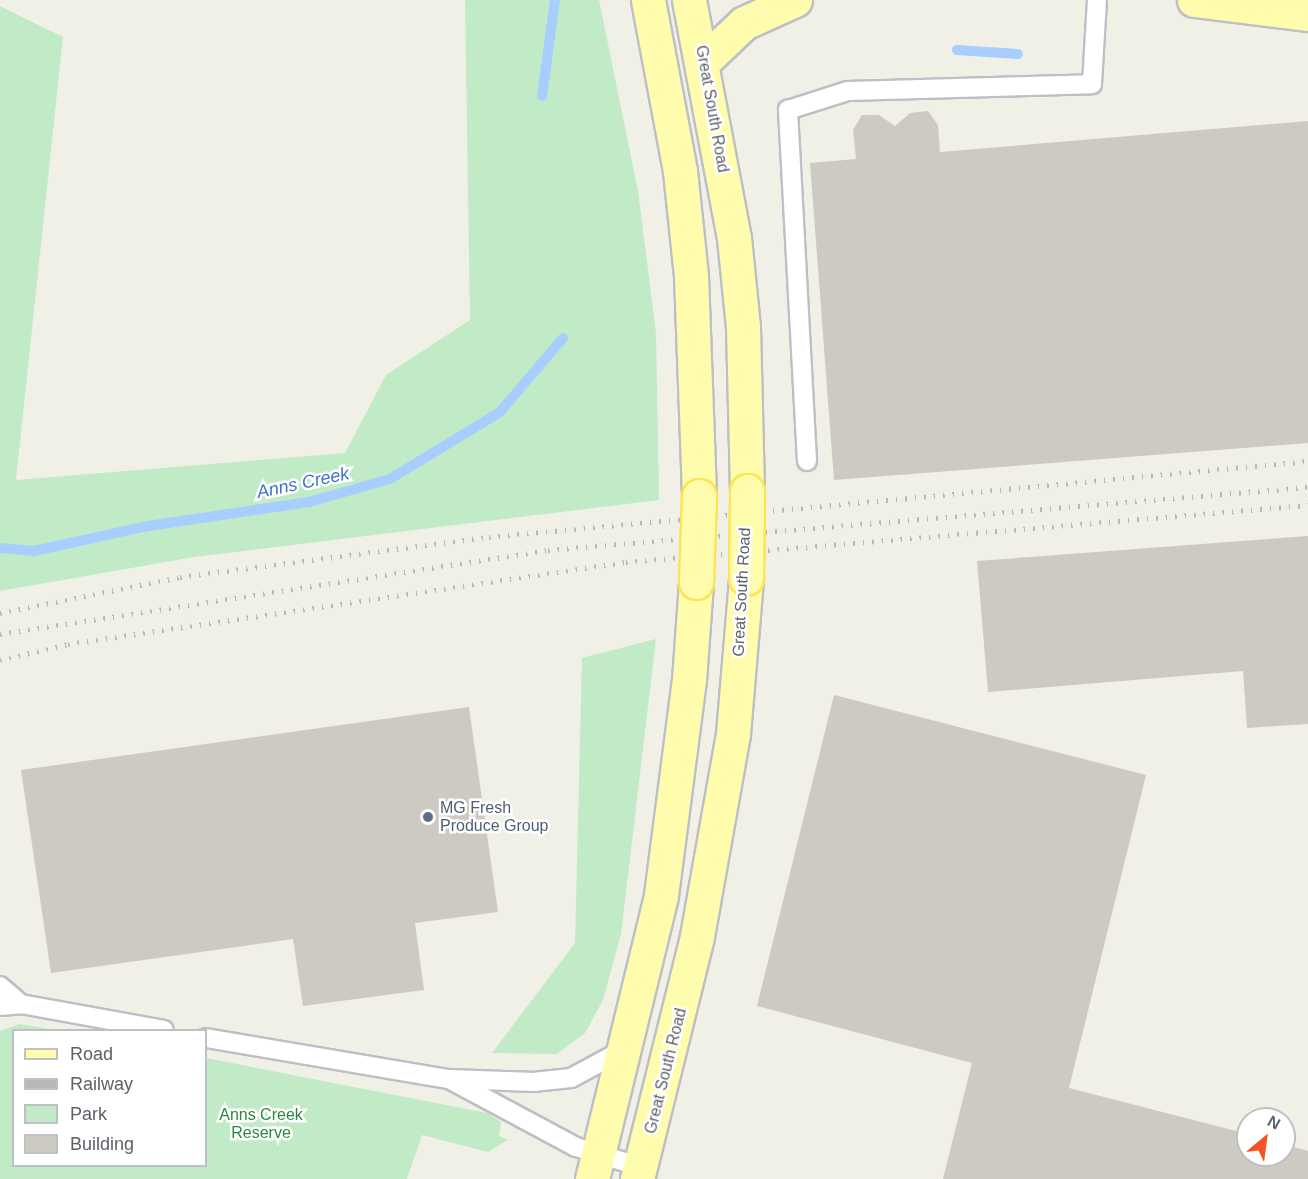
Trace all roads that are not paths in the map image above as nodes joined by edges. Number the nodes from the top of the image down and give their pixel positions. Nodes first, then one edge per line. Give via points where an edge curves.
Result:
1 (648, 0) edge
2 (689, 0) edge
3 (795, 0) edge
4 (1097, 0) edge
5 (1194, 0) edge
6 (1308, 14) edge
7 (704, 61) junction
8 (807, 461) dead end
9 (0, 986) edge
10 (21, 1004) junction
11 (0, 1006) edge
12 (158, 1029) edge
13 (207, 1038) edge
14 (628, 1047) junction
15 (449, 1079) junction
16 (596, 1166) edge
17 (639, 1173) edge

1 - 14 main road, bridge via 680,171 691,276 699,496 689,680 661,895
2 - 7 main road, Great South Road
3 - 7 main road via 744,22
4 - 8 lane via 1092,84 848,91 788,110
5 - 6 main road
7 - 17 main road, Great South Road, bridge via 743,327 746,578 733,734 697,936
9 - 10 lane
10 - 11 lane
10 - 12 lane
13 - 15 lane
14 - 15 lane via 570,1078 535,1082
14 - 16 main road
15 - 16 lane via 576,1147
16 - 17 lane

